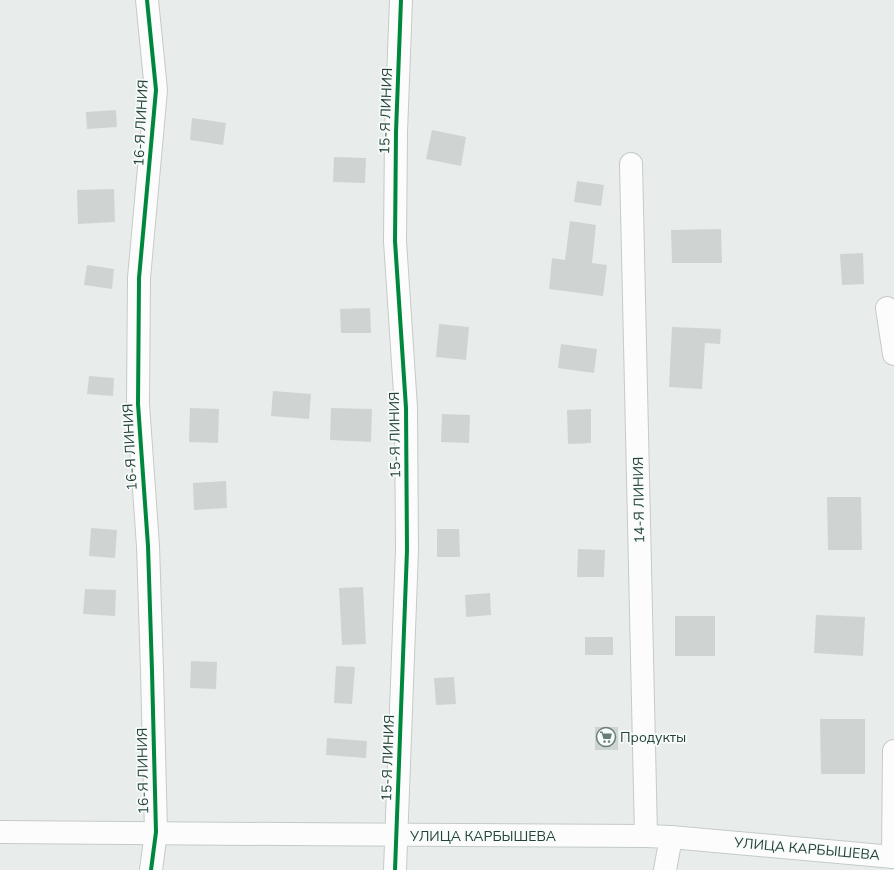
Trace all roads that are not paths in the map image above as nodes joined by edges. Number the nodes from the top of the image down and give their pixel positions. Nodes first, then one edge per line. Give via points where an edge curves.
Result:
1 (147, 0) edge
2 (401, 0) edge
3 (631, 164) dead end
4 (887, 308) dead end
5 (894, 354) edge
6 (894, 751) edge
7 (0, 832) edge
8 (156, 832) junction
9 (396, 836) junction
10 (646, 836) junction
11 (671, 837) junction
12 (893, 857) edge
13 (151, 870) edge
14 (395, 870) edge
15 (665, 870) edge

1 - 8 street, 16-Я ЛИНИЯ via 156,90 139,278 138,404 148,546
2 - 9 street, 15-Я ЛИНИЯ via 395,241 406,408 407,550
3 - 10 street, 14-Я ЛИНИЯ
4 - 5 street
6 - 12 street
7 - 8 street, УЛИЦА КАРБЫШЕВА
8 - 9 street, УЛИЦА КАРБЫШЕВА
8 - 13 street, 16-Я ЛИНИЯ
9 - 10 street, УЛИЦА КАРБЫШЕВА
9 - 14 street, 15-Я ЛИНИЯ
10 - 11 street, УЛИЦА КАРБЫШЕВА
11 - 12 street, УЛИЦА КАРБЫШЕВА
11 - 15 street

